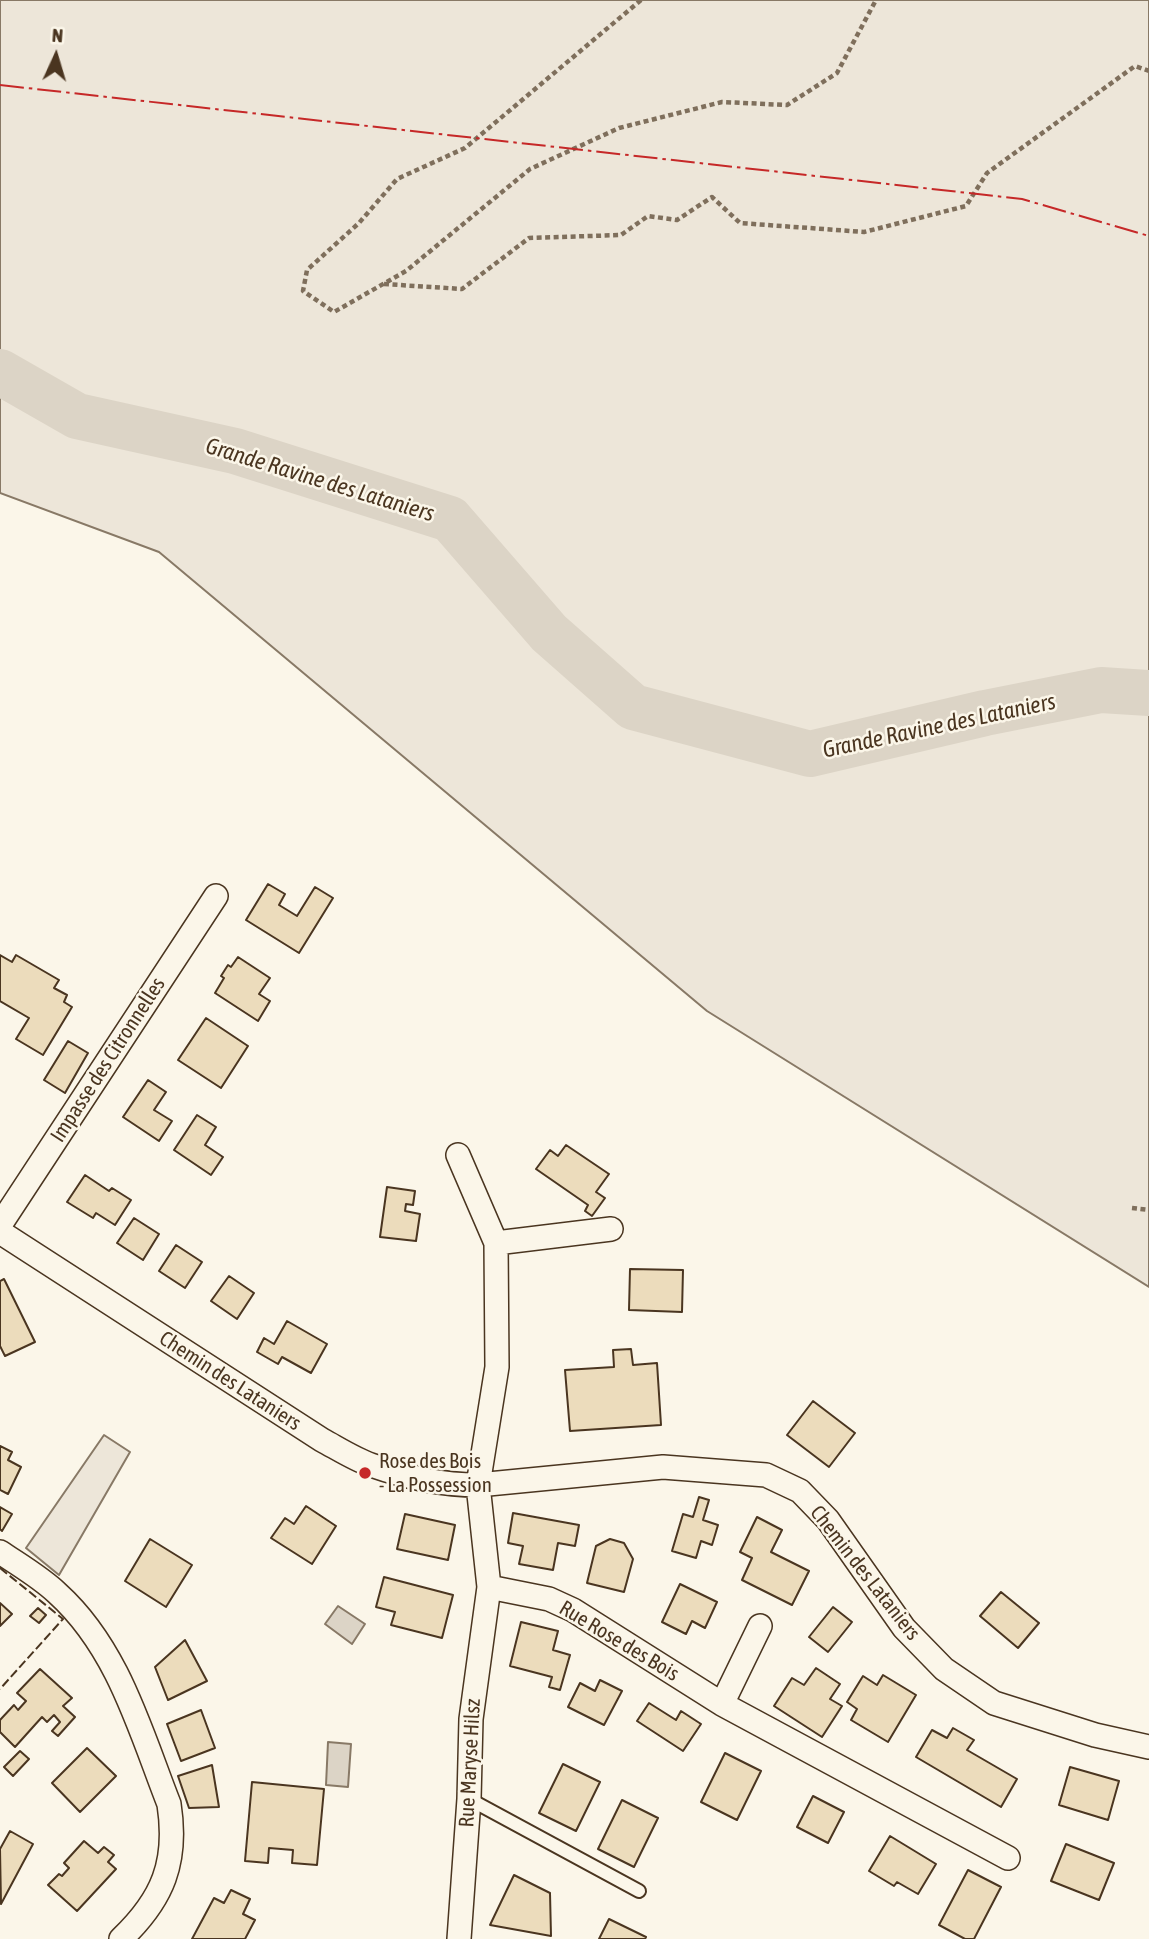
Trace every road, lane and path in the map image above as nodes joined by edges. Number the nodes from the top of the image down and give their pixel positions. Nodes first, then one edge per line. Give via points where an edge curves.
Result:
1 (641, 0) edge
2 (876, 0) edge
3 (1149, 71) edge
4 (383, 284) junction
5 (216, 895) dead end
6 (458, 1155) dead end
7 (1132, 1208) dead end
8 (1149, 1210) edge
9 (0, 1225) edge
10 (611, 1229) dead end
11 (0, 1232) edge
12 (496, 1243) junction
13 (478, 1485) junction
14 (0, 1552) edge
15 (489, 1587) junction
16 (760, 1626) dead end
17 (722, 1704) junction
18 (1149, 1747) edge
19 (469, 1799) junction
20 (1009, 1858) dead end
21 (639, 1891) dead end
22 (121, 1939) edge
23 (459, 1939) edge

1 - 4 path via 466,148 397,179 359,223 307,270 303,291 334,312
2 - 4 path via 837,73 786,105 722,102 620,128 530,169 406,271
3 - 4 path via 1135,66 987,173 966,206 864,232 740,223 712,197 677,220 648,216 621,235 529,238 462,289
5 - 9 street, Impasse des Citronnelles
6 - 12 street
7 - 8 path
10 - 12 street
11 - 13 street, Chemin des Lataniers via 321,1440 369,1464 421,1479
12 - 13 street via 497,1367
13 - 15 street
13 - 18 street, Chemin des Lataniers via 663,1467 766,1475 800,1491 828,1520 904,1628 944,1669 994,1703
14 - 22 street via 57,1592 90,1628 116,1669 169,1804 172,1850 161,1889 143,1918
15 - 17 street, Rue Rose des Bois via 573,1610
15 - 19 street, Rue Maryse Hilsz via 471,1719
16 - 17 street
17 - 20 street, Rue Rose des Bois
19 - 21 lane
19 - 23 street, Rue Maryse Hilsz

